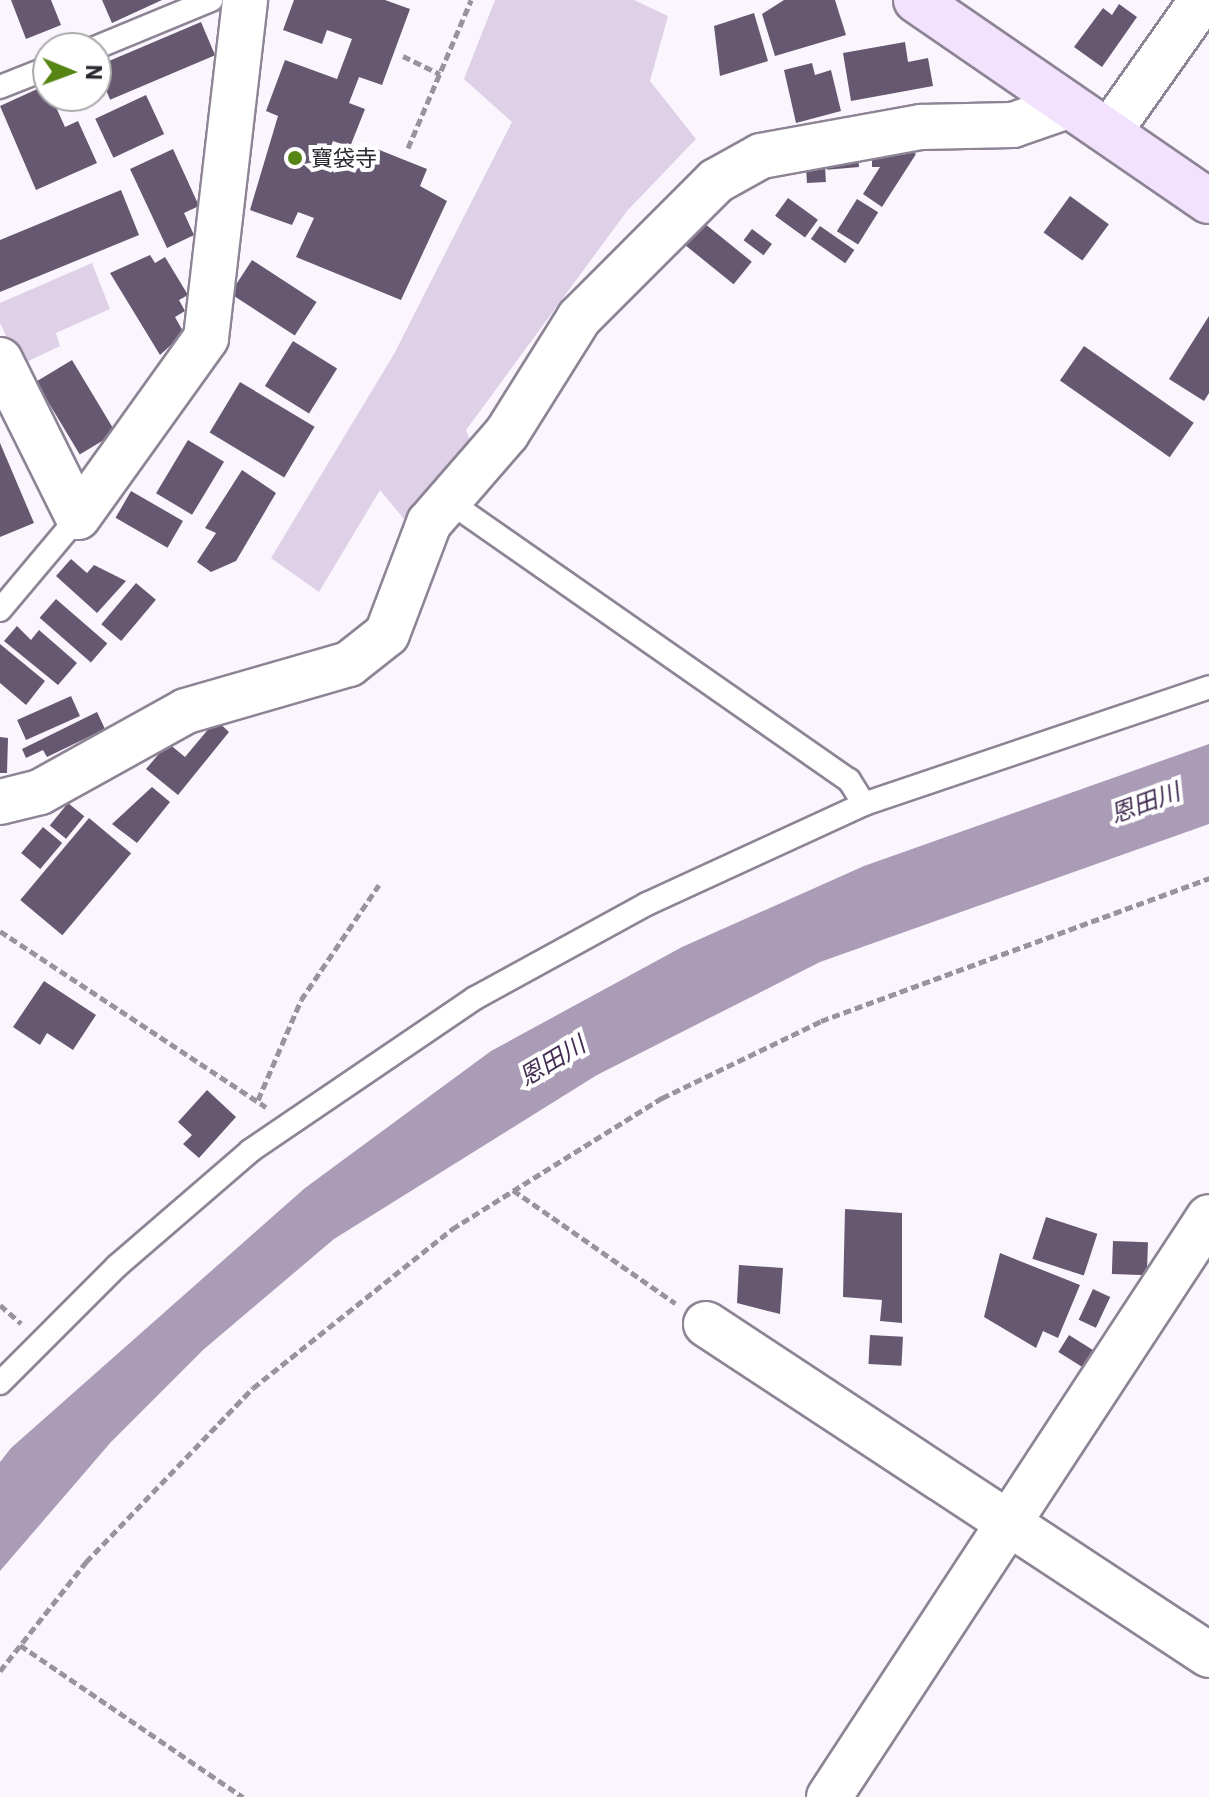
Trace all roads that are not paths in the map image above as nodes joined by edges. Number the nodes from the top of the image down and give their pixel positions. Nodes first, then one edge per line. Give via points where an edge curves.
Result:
1 (211, 0) edge
2 (245, 0) edge
3 (916, 0) edge
4 (1202, 0) edge
5 (112, 41) edge
6 (32, 74) edge
7 (0, 87) edge
8 (1068, 106) junction
9 (1109, 132) junction
10 (1209, 201) edge
11 (0, 360) edge
12 (447, 500) junction
13 (78, 517) junction
14 (0, 610) edge
15 (1209, 687) edge
16 (0, 802) edge
17 (864, 804) junction
18 (1209, 1217) edge
19 (706, 1324) road end
20 (0, 1383) edge
21 (1008, 1523) junction
22 (1209, 1655) edge
23 (829, 1797) edge

1 - 5 lane
2 - 13 street via 206,338
3 - 8 street
4 - 9 street
6 - 7 lane
8 - 9 street
8 - 12 street via 1013,125 921,127 774,153 716,181 579,318 507,433
9 - 10 street
11 - 13 street
12 - 16 street via 418,546 387,634 349,664 186,711 40,792
12 - 17 lane via 849,780
13 - 14 lane
15 - 17 lane
17 - 20 lane via 647,904 475,998 283,1126 117,1266
18 - 21 street
19 - 21 street
21 - 22 street
21 - 23 street

